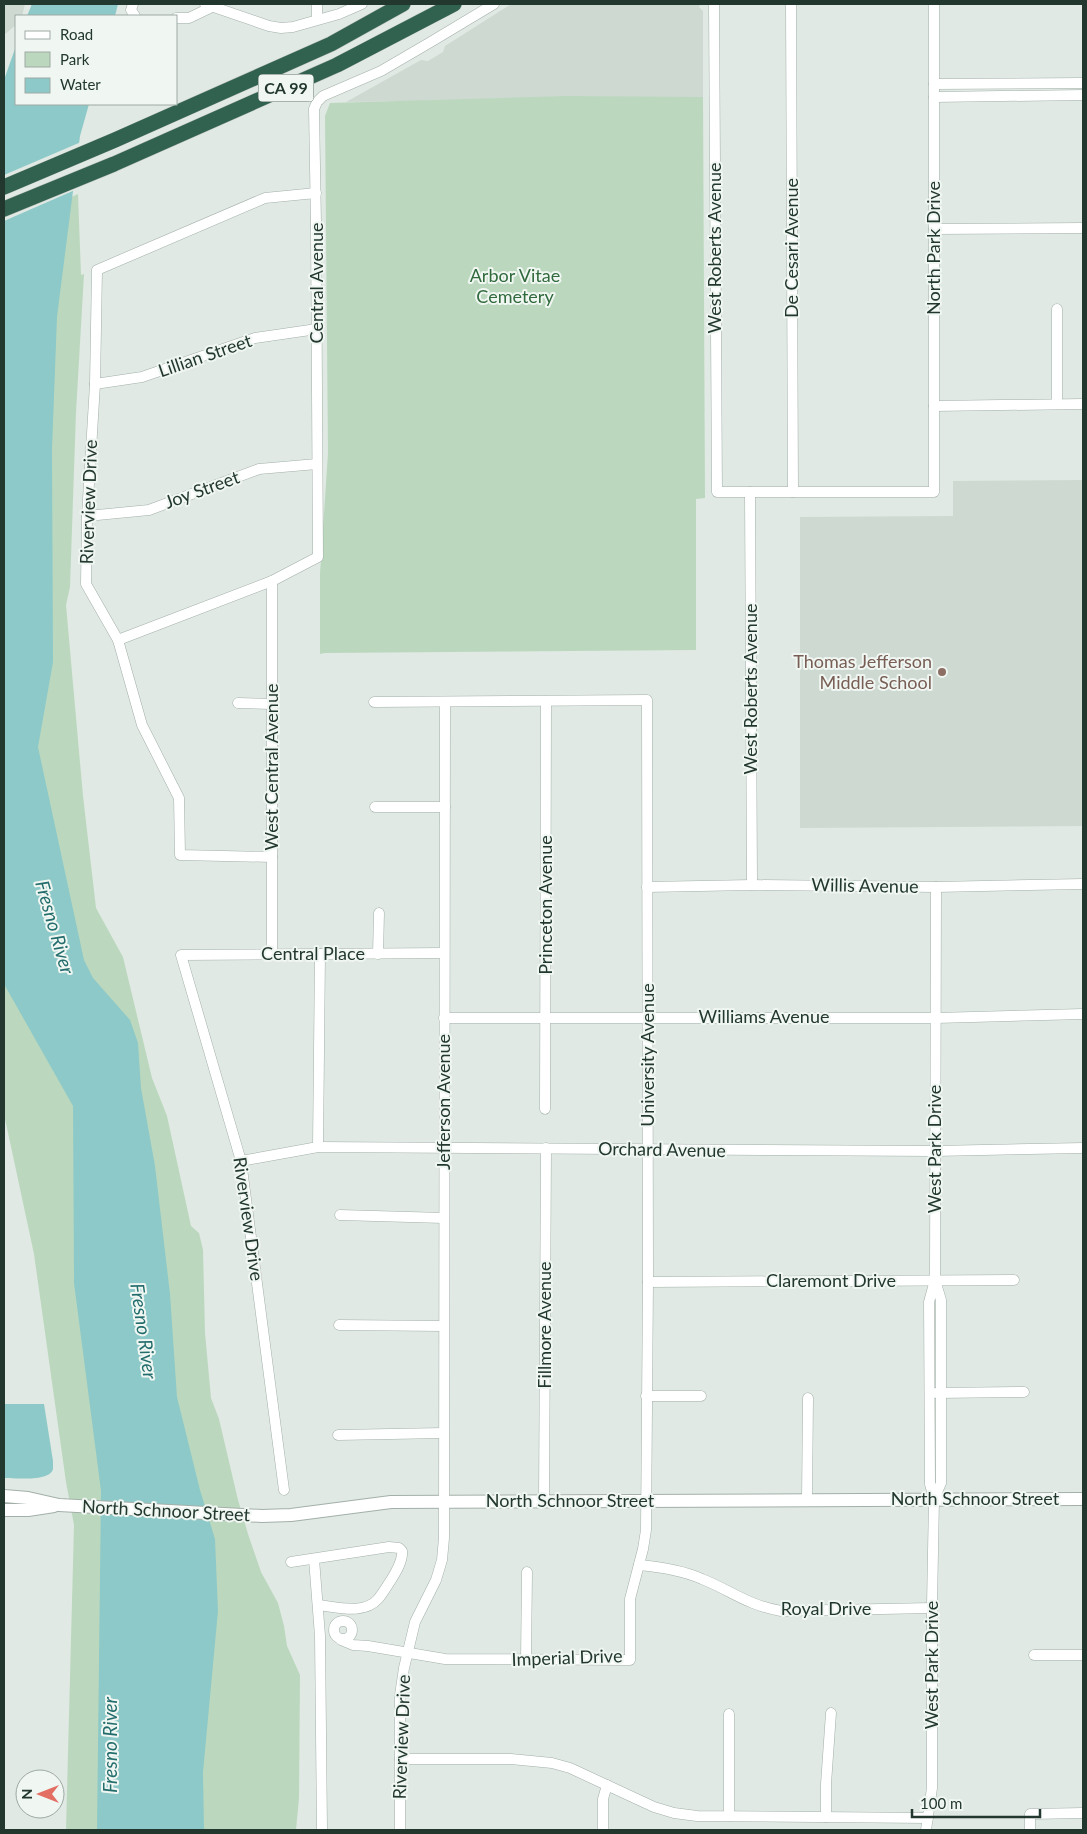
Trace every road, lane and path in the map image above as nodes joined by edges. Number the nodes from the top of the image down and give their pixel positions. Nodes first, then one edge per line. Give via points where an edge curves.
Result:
1 (317, 4) edge
2 (362, 4) edge
3 (403, 4) edge
4 (454, 4) edge
5 (494, 4) edge
6 (714, 4) edge
7 (791, 4) edge
8 (934, 4) edge
9 (210, 5) edge
10 (178, 18) edge
11 (317, 19) junction
12 (1083, 83) edge
13 (934, 84) junction
14 (1083, 96) edge
15 (934, 97) junction
16 (4, 187) edge
17 (316, 193) junction
18 (4, 209) edge
19 (1083, 228) edge
20 (934, 229) junction
21 (1057, 309) dead end
22 (317, 329) junction
23 (95, 384) junction
24 (1057, 404) junction
25 (1083, 404) edge
26 (934, 406) junction
27 (317, 464) junction
28 (750, 492) junction
29 (793, 492) junction
30 (87, 516) junction
31 (272, 581) junction
32 (118, 640) junction
33 (546, 701) junction
34 (374, 702) dead end
35 (445, 702) junction
36 (238, 703) dead end
37 (272, 704) junction
38 (445, 806) junction
39 (375, 807) dead end
40 (272, 857) junction
41 (1083, 884) edge
42 (752, 885) junction
43 (648, 887) junction
44 (936, 887) junction
45 (379, 912) dead end
46 (444, 953) junction
47 (272, 954) junction
48 (320, 954) junction
49 (378, 954) junction
50 (182, 955) joint
51 (1083, 1014) edge
52 (648, 1017) junction
53 (444, 1018) junction
54 (545, 1018) junction
55 (936, 1018) junction
56 (545, 1109) dead end
57 (318, 1147) junction
58 (444, 1148) junction
59 (546, 1148) junction
60 (1083, 1148) edge
61 (648, 1150) junction
62 (935, 1151) junction
63 (241, 1161) junction
64 (340, 1215) dead end
65 (444, 1218) junction
66 (935, 1280) junction
67 (1014, 1280) dead end
68 (648, 1282) junction
69 (339, 1325) dead end
70 (443, 1326) junction
71 (1024, 1392) dead end
72 (930, 1393) junction
73 (941, 1393) junction
74 (646, 1396) junction
75 (701, 1396) dead end
76 (808, 1398) dead end
77 (443, 1433) junction
78 (338, 1436) dead end
79 (284, 1490) dead end
80 (4, 1496) edge
81 (934, 1499) junction
82 (1083, 1499) edge
83 (646, 1500) junction
84 (807, 1500) junction
85 (544, 1501) junction
86 (444, 1502) junction
87 (58, 1505) junction
88 (4, 1510) edge
89 (314, 1559) junction
90 (291, 1562) dead end
91 (639, 1565) junction
92 (527, 1572) dead end
93 (318, 1605) junction
94 (932, 1608) junction
95 (319, 1617) junction
96 (339, 1622) junction
97 (352, 1633) junction
98 (320, 1636) junction
99 (339, 1638) junction
100 (368, 1646) junction
101 (408, 1653) junction
102 (1034, 1655) dead end
103 (1083, 1655) edge
104 (526, 1660) junction
105 (830, 1713) dead end
106 (729, 1714) dead end
107 (400, 1759) junction
108 (607, 1785) junction
109 (1083, 1814) edge
110 (729, 1816) junction
111 (826, 1817) junction
112 (928, 1818) junction
113 (322, 1830) edge
114 (400, 1830) edge
115 (602, 1830) edge
116 (926, 1830) edge
117 (1030, 1830) edge

1 - 11 street
2 - 11 street
3 - 16 highway, CA 99 via 331,44
4 - 18 highway, CA 99 via 337,65
5 - 17 street, Central Avenue via 397,62 323,96 317,102 313,116
6 - 28 street, West Roberts Avenue via 717,492
7 - 29 street, De Cesari Avenue
8 - 13 street, North Park Drive
9 - 10 street via 189,18
9 - 11 street via 281,28
12 - 13 street
13 - 15 street, North Park Drive
14 - 15 street
15 - 20 street, North Park Drive
17 - 22 street, Central Avenue
17 - 23 street, Riverview Drive via 265,198 97,270
19 - 20 street
20 - 26 street, North Park Drive
21 - 24 street
22 - 23 street, Lillian Street via 255,338 142,377
22 - 27 street, Central Avenue
23 - 30 street, Riverview Drive
24 - 25 street
24 - 26 street
26 - 29 street, North Park Drive via 934,492
27 - 30 street, Joy Street via 259,469 149,510
27 - 31 street via 318,556
28 - 29 street
28 - 42 street, West Roberts Avenue
30 - 32 street, Riverview Drive via 86,584
31 - 32 street
31 - 37 street, West Central Avenue
32 - 40 street, Riverview Drive via 142,725 180,798 180,855
33 - 35 street
33 - 43 street, University Avenue via 647,700
33 - 54 street, Princeton Avenue
34 - 35 street
35 - 38 street, Jefferson Avenue
36 - 37 street
37 - 40 street, West Central Avenue
38 - 39 street
38 - 46 street, Jefferson Avenue
40 - 47 street, West Central Avenue
41 - 44 street, Willis Avenue
42 - 43 street, Willis Avenue
42 - 44 street, Willis Avenue
43 - 52 street, University Avenue
44 - 55 street, West Park Drive
45 - 49 street
46 - 49 street, Central Place
46 - 53 street, Jefferson Avenue
47 - 48 street, Central Place
47 - 50 street, Central Place
48 - 49 street, Central Place
48 - 57 street
50 - 63 street, Riverview Drive
51 - 55 street, Williams Avenue
52 - 54 street, Williams Avenue
52 - 55 street, Williams Avenue
52 - 61 street, University Avenue
53 - 54 street, Williams Avenue
53 - 58 street, Jefferson Avenue
54 - 56 street, Princeton Avenue
55 - 62 street, West Park Drive
57 - 58 street, Orchard Avenue
57 - 63 street, Orchard Avenue
58 - 59 street, Orchard Avenue
58 - 65 street, Jefferson Avenue
59 - 61 street, Orchard Avenue
59 - 85 street, Fillmore Avenue
60 - 62 street, Orchard Avenue
61 - 62 street, Orchard Avenue
61 - 68 street, University Avenue
62 - 66 street, West Park Drive
63 - 79 street, Riverview Drive
64 - 65 street
65 - 70 street, Jefferson Avenue
66 - 67 street, Claremont Drive
66 - 68 street, Claremont Drive
66 - 72 street, West Park Drive via 929,1302
66 - 73 street, West Park Drive via 941,1300
68 - 74 street, University Avenue
69 - 70 street
70 - 77 street, Jefferson Avenue
71 - 73 street
72 - 73 street
72 - 81 street, West Park Drive via 930,1484
73 - 81 street, West Park Drive via 942,1483
74 - 75 street
74 - 83 street, University Avenue
76 - 84 street
77 - 78 street
77 - 86 street, Jefferson Avenue
80 - 87 street, North Schnoor Street
81 - 82 street, North Schnoor Street
81 - 84 street, North Schnoor Street
81 - 94 street, West Park Drive
83 - 84 street, North Schnoor Street
83 - 85 street, North Schnoor Street
83 - 91 street, Imperial Drive via 646,1530
85 - 86 street, North Schnoor Street
86 - 87 street, North Schnoor Street via 382,1503 291,1516 235,1516
86 - 101 street, Riverview Drive via 442,1560 415,1622
87 - 88 street, North Schnoor Street
89 - 90 street
89 - 93 street
89 - 93 street via 389,1547 402,1551 393,1577 377,1600 366,1607 353,1609
91 - 94 street, Royal Drive via 680,1571 747,1602 780,1611
91 - 104 street, Imperial Drive via 630,1599 630,1660
92 - 104 street
93 - 95 street
94 - 112 street, West Park Drive via 932,1788
95 - 96 street
95 - 98 street
96 - 97 street via 350,1624
96 - 99 street via 334,1629
97 - 99 street via 348,1638
97 - 100 street
98 - 99 street, Imperial Drive
98 - 113 street
99 - 100 street, Imperial Drive via 353,1645
100 - 101 street, Imperial Drive
101 - 104 street, Imperial Drive via 445,1659
101 - 107 street, Riverview Drive via 400,1695
102 - 103 street
105 - 111 street
106 - 110 street
107 - 108 street via 534,1760 570,1768
107 - 114 street, Riverview Drive
108 - 110 street via 674,1813
108 - 115 street
109 - 117 street via 1030,1814
110 - 111 street
111 - 112 street
112 - 116 street, West Park Drive

